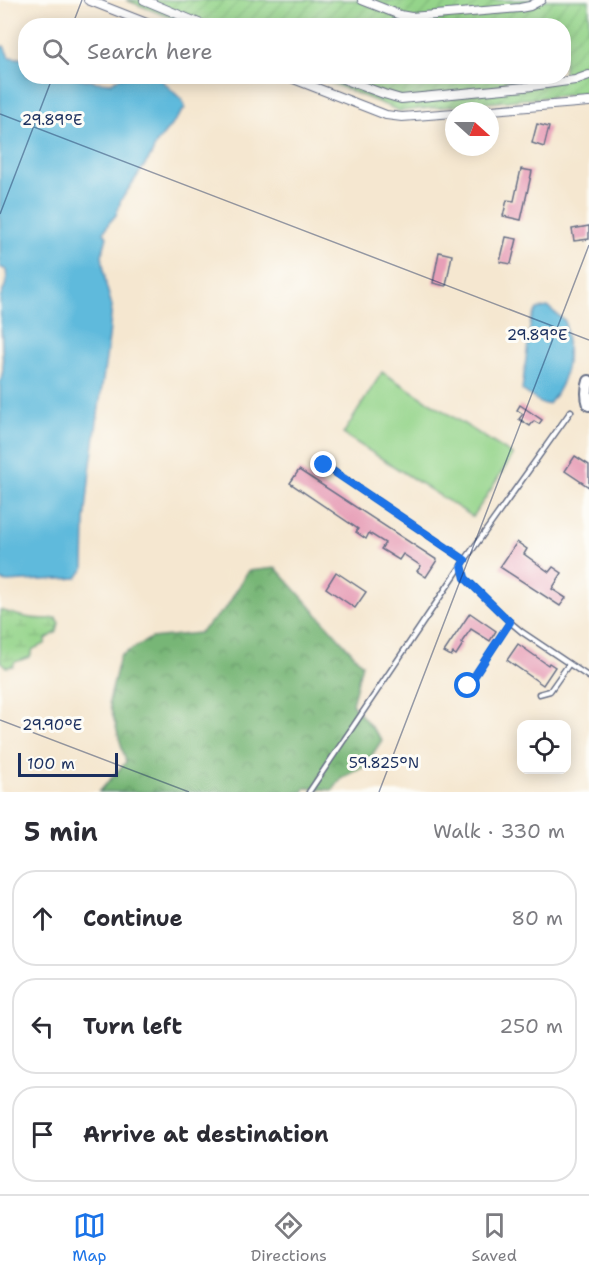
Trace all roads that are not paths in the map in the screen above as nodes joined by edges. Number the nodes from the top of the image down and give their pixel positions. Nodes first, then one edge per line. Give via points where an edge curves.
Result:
1 (88, 0) edge
2 (144, 0) edge
3 (362, 0) edge
4 (541, 0) edge
5 (134, 18) edge
6 (187, 18) edge
7 (589, 75) edge
8 (571, 81) edge
9 (307, 84) edge
10 (357, 84) edge
11 (546, 84) edge
12 (589, 102) edge
13 (499, 109) edge
14 (445, 114) edge
15 (589, 381) edge
16 (588, 402) edge
17 (571, 411) dead end
18 (324, 465) dead end
19 (465, 560) junction
20 (462, 565) junction
21 (510, 622) junction
22 (569, 663) junction
23 (589, 677) edge
24 (468, 686) dead end
25 (539, 694) dead end
26 (309, 792) edge

1 - 5 street
2 - 6 street
3 - 4 street via 411,17 520,8
7 - 8 street
9 - 14 street via 386,115
10 - 11 street via 401,99
12 - 13 street
15 - 16 street
17 - 19 lane
18 - 19 lane
19 - 20 lane
20 - 21 lane via 465,578
20 - 26 lane
21 - 22 lane
21 - 24 lane
22 - 23 lane
22 - 25 lane via 550,691

